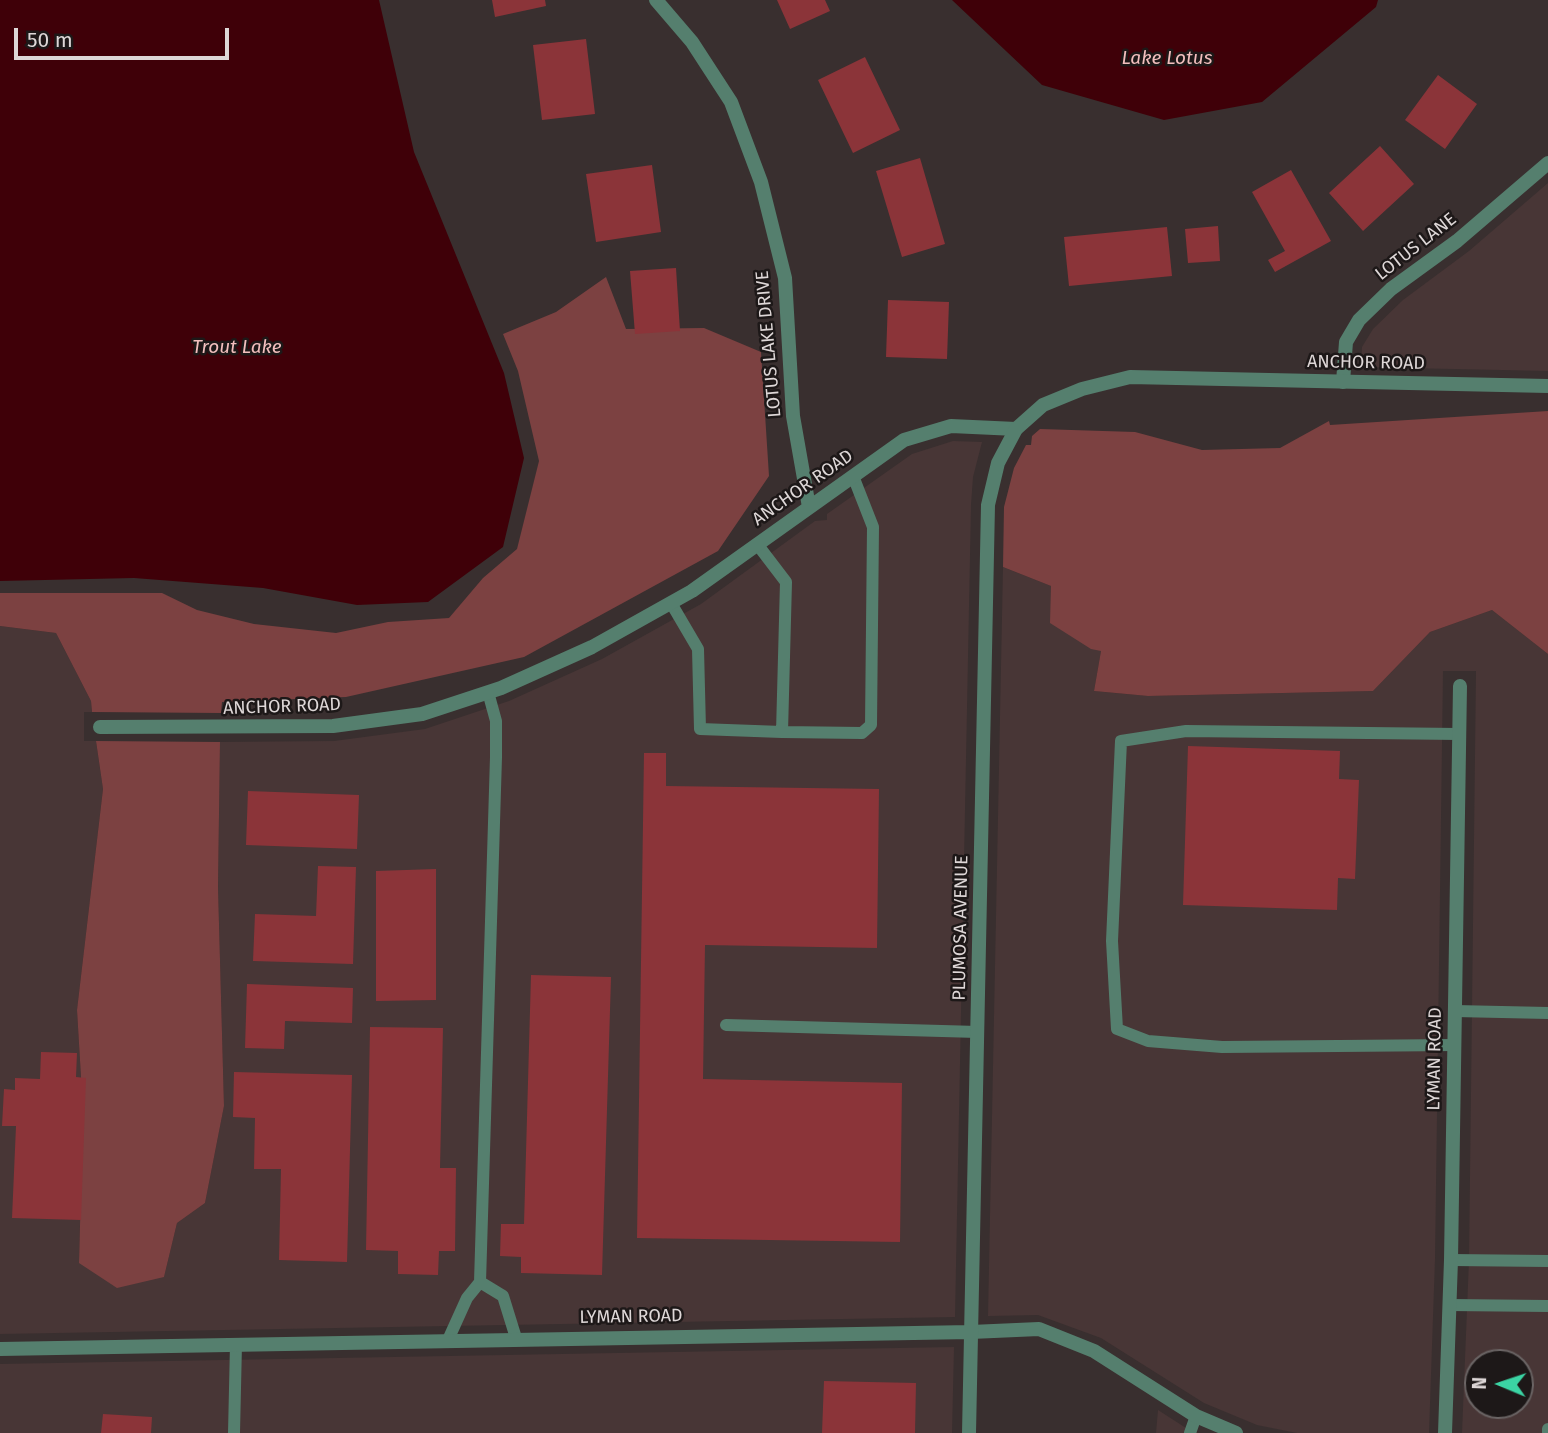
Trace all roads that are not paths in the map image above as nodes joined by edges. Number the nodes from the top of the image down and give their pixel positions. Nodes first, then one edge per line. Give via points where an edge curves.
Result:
1 (656, 0) edge
2 (1548, 163) edge
3 (1343, 382) junction
4 (1548, 386) edge
5 (1016, 429) junction
6 (853, 476) junction
7 (809, 507) junction
8 (757, 544) junction
9 (671, 603) junction
10 (1460, 686) dead end
11 (488, 692) junction
12 (100, 727) dead end
13 (782, 732) junction
14 (1459, 734) junction
15 (1455, 1011) junction
16 (1548, 1013) edge
17 (726, 1025) dead end
18 (978, 1032) junction
19 (1455, 1045) junction
20 (1451, 1260) junction
21 (1548, 1261) edge
22 (480, 1282) junction
23 (1449, 1306) junction
24 (1548, 1306) edge
25 (971, 1332) junction
26 (516, 1338) junction
27 (448, 1340) junction
28 (236, 1344) junction
29 (0, 1349) edge
30 (1196, 1416) junction
31 (234, 1433) edge
32 (969, 1433) edge
33 (1190, 1433) edge
34 (1236, 1433) edge
35 (1445, 1433) edge

1 - 7 street, LOTUS LAKE DRIVE via 692,43 731,102 761,182 785,278 793,416
2 - 3 street, LOTUS LANE via 1359,320 1346,342
3 - 4 street, ANCHOR ROAD
3 - 5 street, ANCHOR ROAD via 1130,377 1043,405
5 - 6 street, ANCHOR ROAD via 951,426 904,440
5 - 18 street, PLUMOSA AVENUE via 998,463 988,505
6 - 7 street, ANCHOR ROAD
6 - 13 lane via 873,527 871,725 862,733
7 - 8 street, ANCHOR ROAD
8 - 9 street, ANCHOR ROAD
8 - 13 lane via 786,582
9 - 11 street, ANCHOR ROAD via 592,646
9 - 13 lane via 698,649 700,729
10 - 14 street, LYMAN ROAD
11 - 12 street, ANCHOR ROAD via 422,714 333,726
11 - 22 lane via 496,722 496,757
14 - 15 street, LYMAN ROAD
14 - 19 lane via 1186,731 1121,741 1112,941 1117,1029 1148,1041 1222,1046
15 - 16 lane
15 - 19 street, LYMAN ROAD
17 - 18 lane
18 - 25 street, PLUMOSA AVENUE
19 - 20 street, LYMAN ROAD
20 - 21 lane
20 - 23 street, LYMAN ROAD
22 - 26 lane via 503,1296
22 - 27 lane via 467,1298
23 - 24 lane
23 - 35 street, LYMAN ROAD
25 - 26 street, LYMAN ROAD
25 - 30 street, LYMAN ROAD via 1039,1329 1094,1351
25 - 32 street, PLUMOSA AVENUE
26 - 27 street, LYMAN ROAD
27 - 28 street, LYMAN ROAD
28 - 29 street, LYMAN ROAD
28 - 31 lane
30 - 33 lane
30 - 34 street, LYMAN ROAD

